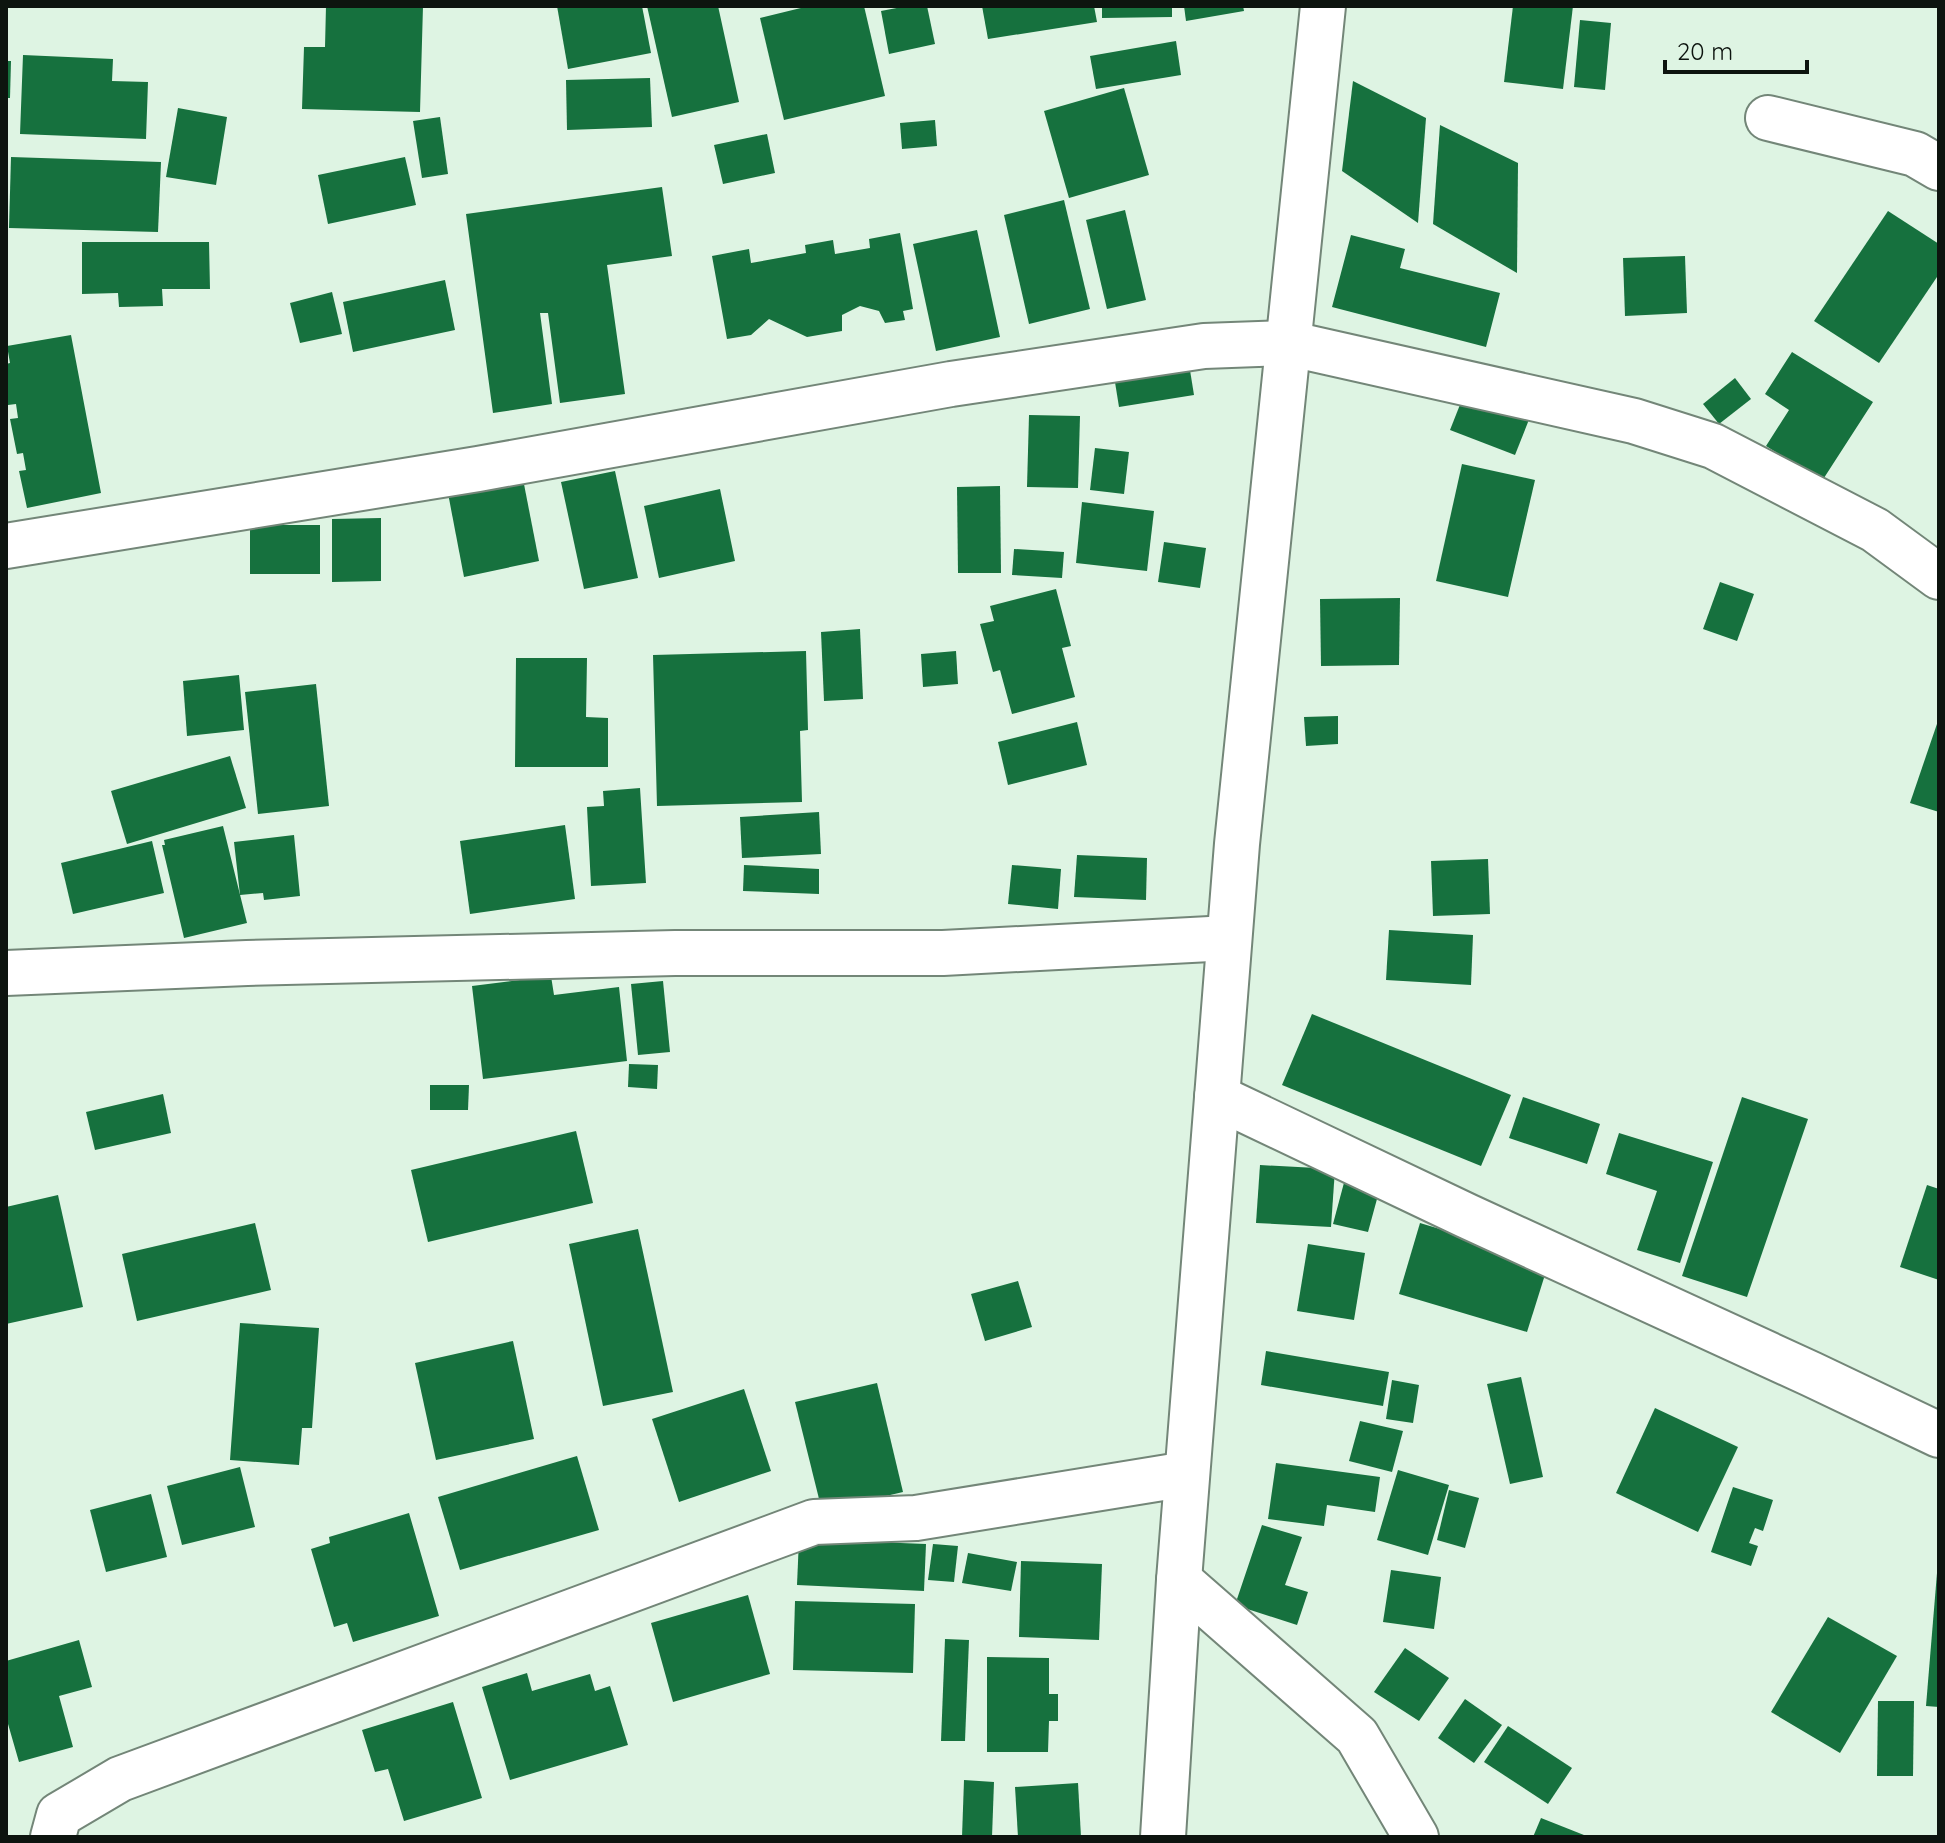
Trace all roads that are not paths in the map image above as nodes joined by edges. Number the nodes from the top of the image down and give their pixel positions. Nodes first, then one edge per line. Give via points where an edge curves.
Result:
1 (1323, 6) edge
2 (1768, 118) dead end
3 (1939, 168) edge
4 (1287, 343) junction
5 (6, 546) edge
6 (1939, 577) edge
7 (1229, 938) junction
8 (6, 973) edge
9 (1217, 1097) junction
10 (1939, 1435) edge
11 (1187, 1474) junction
12 (1179, 1580) junction
13 (53, 1837) edge
14 (1163, 1837) edge
15 (1416, 1837) edge

1 - 4 street
2 - 3 street via 1915,154
4 - 5 street via 1204,346 951,384
4 - 6 street via 1634,421 1713,446 1875,530
4 - 7 street
7 - 8 street via 943,953 675,953
7 - 9 street
9 - 10 street
9 - 11 street
11 - 12 street
11 - 13 street via 916,1518 814,1522 120,1779 59,1815
12 - 14 street
12 - 15 street via 1357,1736

